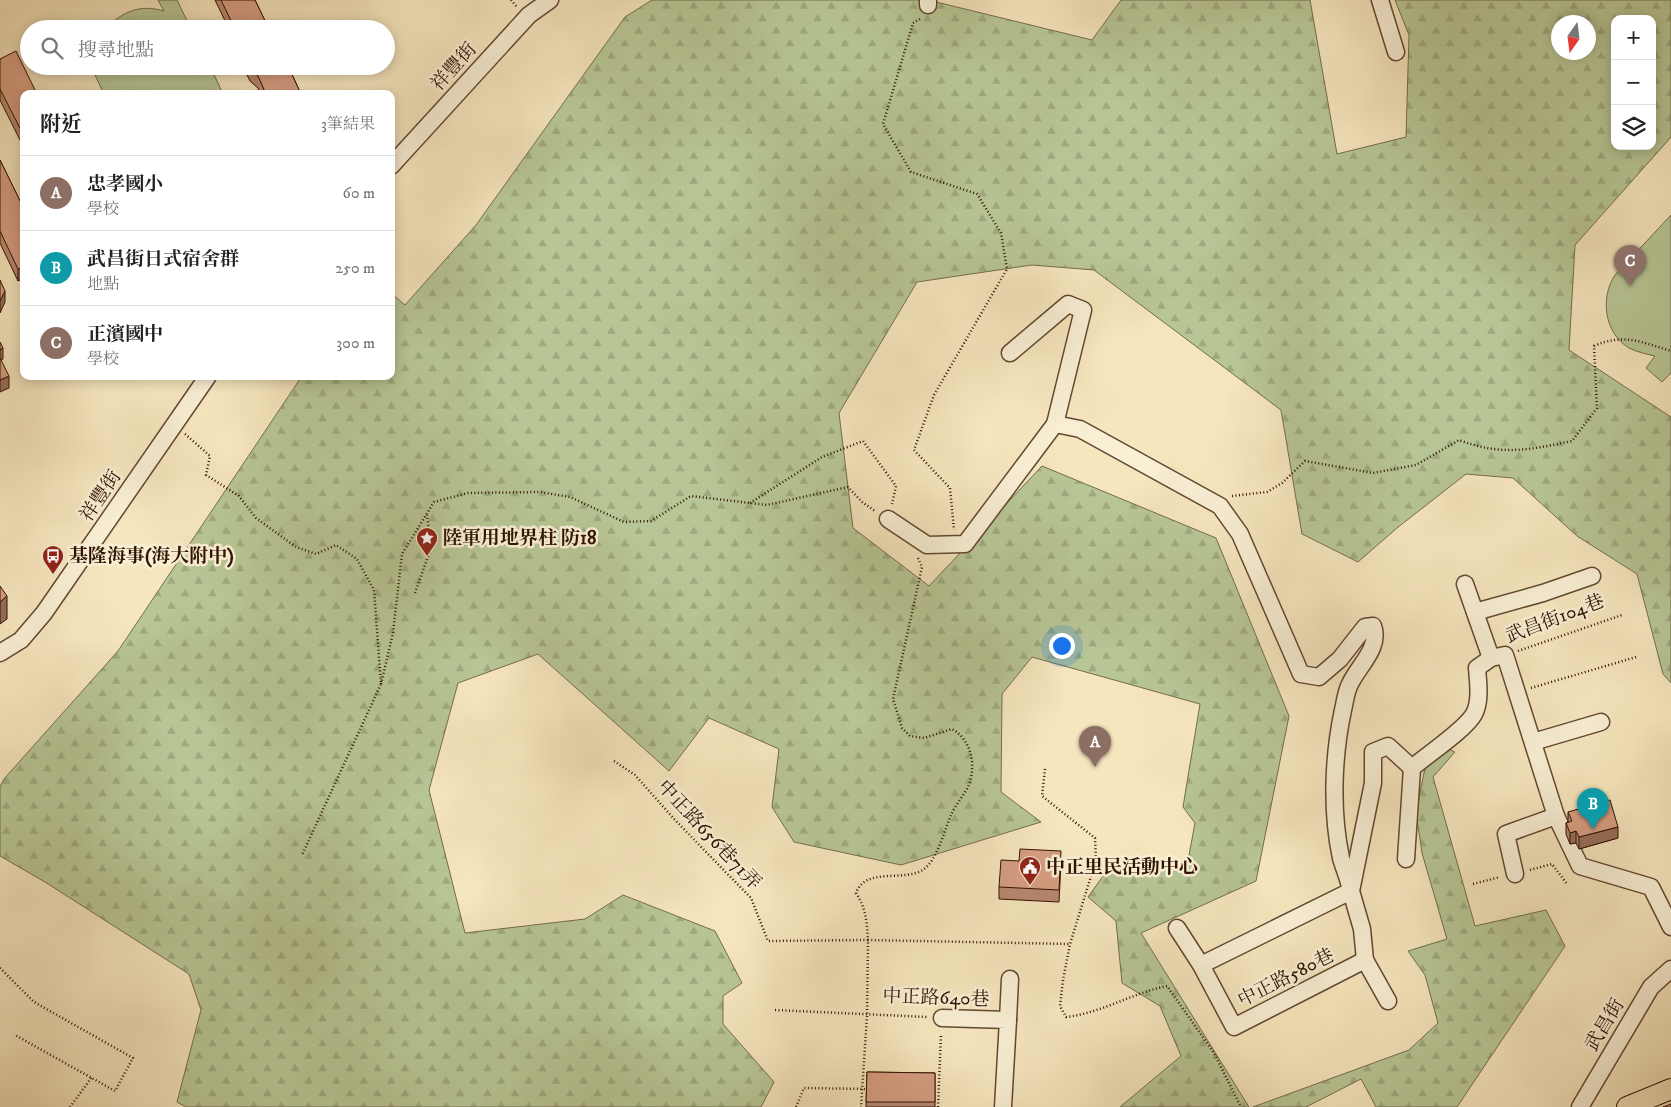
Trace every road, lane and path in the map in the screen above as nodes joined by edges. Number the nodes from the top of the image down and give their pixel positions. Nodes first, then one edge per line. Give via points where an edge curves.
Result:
1 (550, 0) edge
2 (1380, 0) edge
3 (928, 3) edge
4 (1396, 52) dead end
5 (395, 162) edge
6 (1671, 350) edge
7 (1010, 354) dead end
8 (205, 380) edge
9 (1055, 424) junction
10 (172, 427) junction
11 (1228, 496) dead end
12 (750, 503) junction
13 (427, 514) junction
14 (888, 519) junction
15 (908, 532) junction
16 (956, 544) junction
17 (1592, 576) dead end
18 (1465, 584) dead end
19 (415, 593) dead end
20 (1475, 612) junction
21 (1622, 615) dead end
22 (0, 654) edge
23 (1498, 657) junction
24 (1636, 657) dead end
25 (380, 684) junction
26 (1518, 692) junction
27 (1600, 722) dead end
28 (1533, 742) junction
29 (614, 760) dead end
30 (1412, 768) junction
31 (1045, 769) dead end
32 (1556, 816) junction
33 (302, 855) dead end
34 (1406, 859) dead end
35 (1515, 874) dead end
36 (1351, 890) junction
37 (1671, 927) edge
38 (1177, 928) dead end
39 (868, 940) junction
40 (1070, 944) junction
41 (1365, 960) junction
42 (1201, 965) junction
43 (0, 968) edge
44 (1671, 969) edge
45 (1010, 979) dead end
46 (1388, 1001) dead end
47 (775, 1010) dead end
48 (867, 1016) junction
49 (942, 1018) junction
50 (1008, 1020) junction
51 (15, 1035) dead end
52 (92, 1077) junction
53 (862, 1089) junction
54 (872, 1089) edge
55 (1671, 1089) edge
56 (70, 1107) edge
57 (796, 1107) edge
58 (861, 1107) edge
59 (938, 1107) edge
60 (1003, 1107) edge
61 (1242, 1107) edge
62 (1580, 1107) edge
63 (1628, 1107) edge

1 - 5 street, 祥豐街 via 529,14
2 - 4 street
3 - 16 path via 923,18 913,23 883,124 911,172 977,194 1001,233 1006,269 934,395 914,450 950,488
6 - 11 path via 1634,339 1610,339 1594,346 1597,408 1572,441 1532,449 1497,451 1459,440 1416,465 1374,473 1305,461 1282,483 1267,492
7 - 9 street via 1068,304 1083,310
8 - 10 street, 祥豐街
9 - 16 street via 966,544
9 - 36 street via 1080,429 1220,506 1240,534 1301,674 1320,677 1340,659 1365,627 1373,626 1375,633 1367,661 1349,684 1342,712 1334,792 1342,859
10 - 22 street, 祥豐街 via 44,613 21,640
10 - 25 path via 187,435 210,456 206,476 239,496 256,518 296,547 316,554 336,545 357,558 374,590
12 - 13 path via 691,496 651,521 624,522 570,497 550,493 468,493 434,502
12 - 14 path via 767,505 848,487 862,502
12 - 14 path via 822,457 863,440 896,486
13 - 19 path via 431,548
13 - 25 path via 402,554 393,633
14 - 15 street
15 - 16 street via 927,545
15 - 39 path via 922,567 893,699 902,728 910,736 924,738 952,729 963,736 970,750 972,779 952,812 926,868 914,874 873,878 858,888 856,893 867,919
17 - 20 street, 武昌街104巷
18 - 20 street
20 - 23 street
21 - 23 path, 武昌街104巷
23 - 26 street, 武昌街104巷
23 - 30 street via 1477,668 1474,714
24 - 26 path
25 - 33 path
26 - 28 street, 武昌街104巷
27 - 28 street
28 - 32 street, 武昌街104巷
29 - 39 path, 中正路656巷71弄 via 635,775 751,898 768,940
30 - 34 street
30 - 36 street via 1388,746 1373,752 1373,783
31 - 40 path via 1042,796 1095,838 1096,860
32 - 35 street via 1506,834
32 - 37 street, 武昌街104巷 via 1580,866 1650,887
36 - 41 street via 1362,929
36 - 42 street
38 - 42 street, 中正路580巷
39 - 40 path
39 - 48 path
40 - 61 path via 1060,1006 1066,1017 1102,1010 1142,991 1167,986 1214,1053
41 - 42 street, 中正路580巷 via 1234,1027
41 - 46 street
43 - 52 path via 34,1002 133,1058 115,1091
44 - 62 street, 武昌街 via 1651,987
45 - 50 street
47 - 48 path
48 - 49 path, 中正路640巷
48 - 53 path
49 - 50 street, 中正路640巷
49 - 59 path
50 - 60 street, 中正路640巷
51 - 52 path
52 - 56 path
53 - 54 path
53 - 57 path via 804,1088
53 - 58 path
55 - 63 main road

